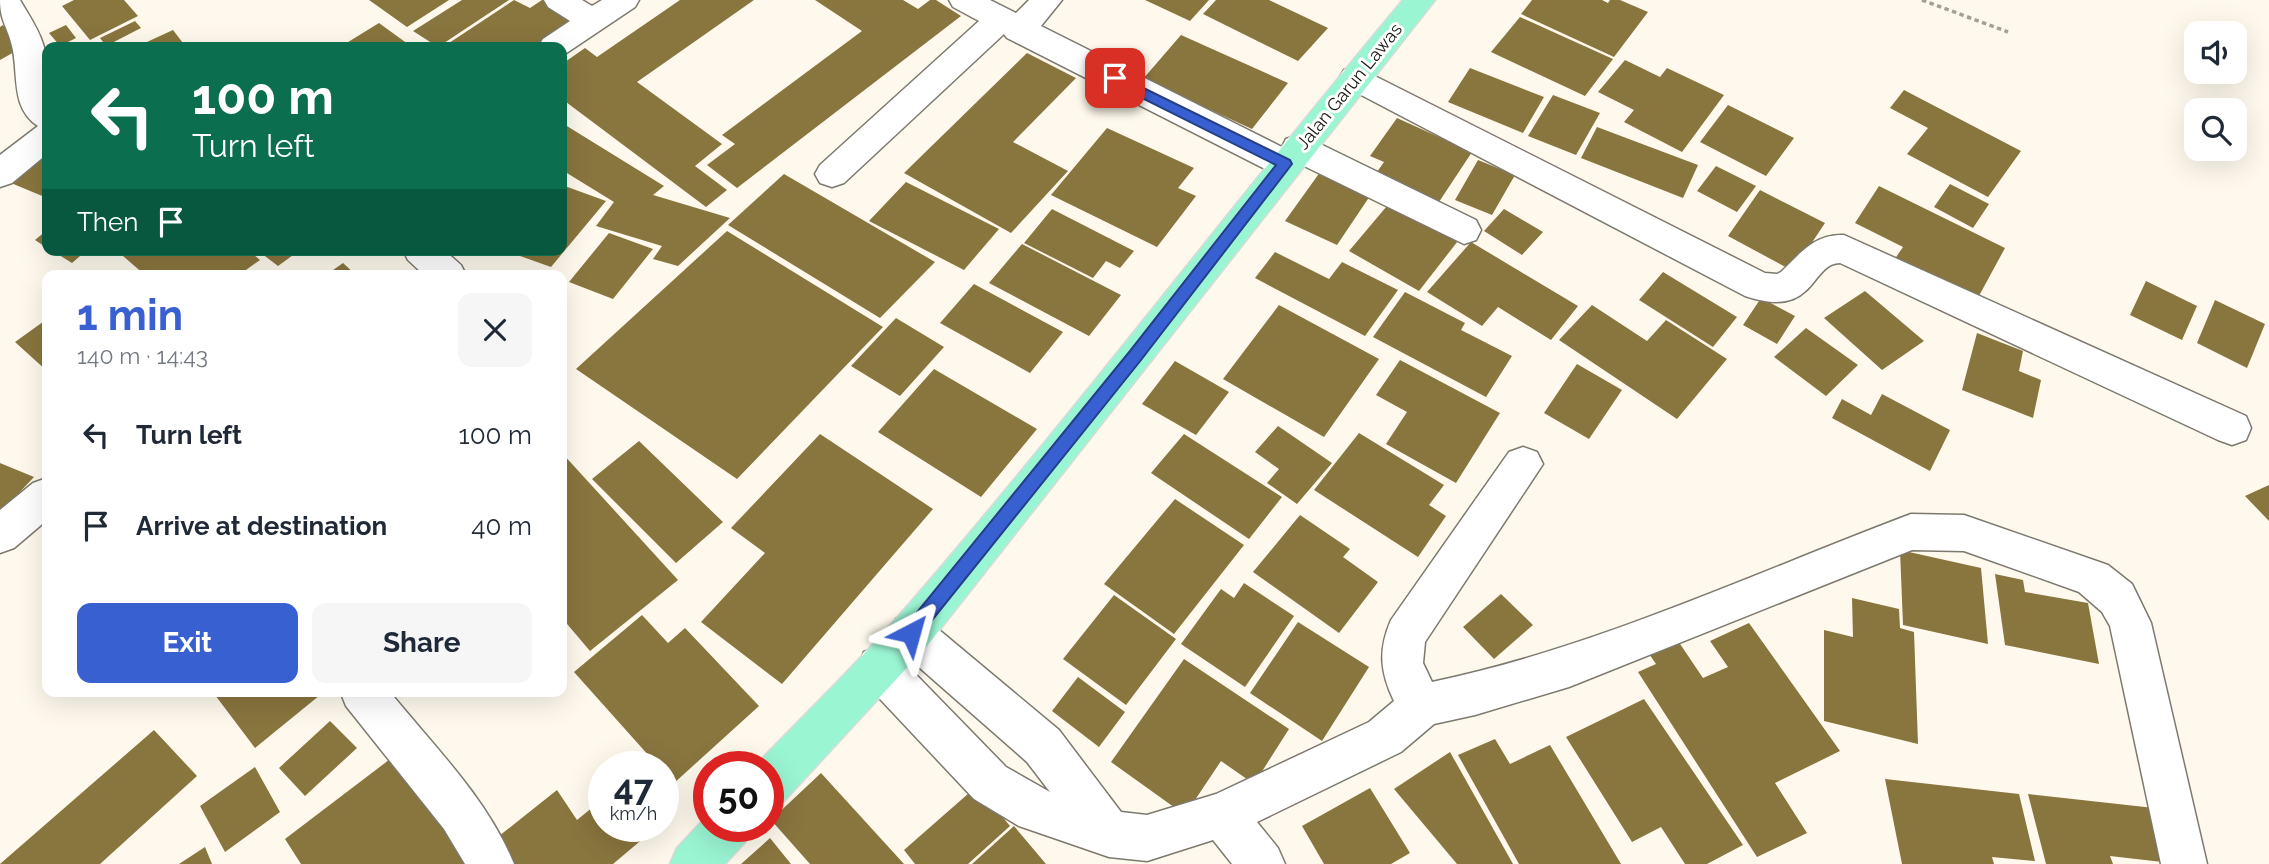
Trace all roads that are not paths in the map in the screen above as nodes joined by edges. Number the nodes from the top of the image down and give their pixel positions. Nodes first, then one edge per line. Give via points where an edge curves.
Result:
1 (559, 0) edge
2 (624, 0) edge
3 (964, 0) edge
4 (1047, 0) edge
5 (1420, 0) edge
6 (18, 4) edge
7 (593, 21) junction
8 (1009, 24) junction
9 (562, 42) edge
10 (1355, 78) junction
11 (42, 110) edge
12 (42, 140) edge
13 (1292, 156) junction
14 (0, 174) edge
15 (832, 174) dead end
16 (1464, 230) dead end
17 (427, 256) edge
18 (442, 270) edge
19 (2232, 428) dead end
20 (1523, 464) dead end
21 (42, 500) edge
22 (0, 535) edge
23 (911, 633) junction
24 (879, 667) junction
25 (366, 697) edge
26 (1423, 705) junction
27 (784, 768) edge
28 (1222, 815) junction
29 (1109, 834) junction
30 (714, 842) edge
31 (491, 864) edge
32 (693, 864) edge
33 (1262, 864) edge
34 (2184, 864) edge

1 - 7 street
2 - 7 street
3 - 8 street
4 - 8 street
5 - 10 main road, Jalan Garun Lawas
6 - 11 street via 29,47 33,96
7 - 9 street
8 - 13 street
8 - 15 street
10 - 13 main road, Jalan Garun Lawas
10 - 19 street via 1758,286 1787,286 1828,248 1844,249
12 - 14 street
13 - 16 street
13 - 23 main road, Jalan Garun Lawas
17 - 18 street
20 - 26 street via 1406,635 1402,671
21 - 22 street
23 - 24 main road, Jalan Garun Lawas
23 - 29 street via 1044,747
24 - 27 main road, Jalan Garun Lawas
24 - 29 street via 990,783 1035,810
25 - 31 street via 460,813
26 - 28 street via 1385,737
26 - 34 street via 1569,666 1911,532 1964,533 2092,578 2117,598 2130,623
28 - 29 street via 1147,838
28 - 33 street
30 - 32 main road

